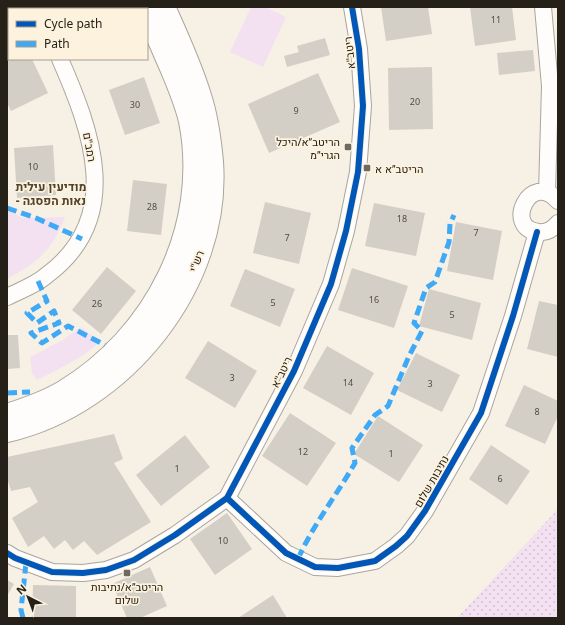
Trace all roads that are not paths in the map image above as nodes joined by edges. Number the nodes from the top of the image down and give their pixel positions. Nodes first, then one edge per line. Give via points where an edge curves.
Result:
1 (164, 7) edge
2 (352, 7) edge
3 (543, 7) edge
4 (148, 14) edge
5 (60, 60) edge
6 (553, 197) edge
7 (558, 223) edge
8 (536, 232) junction
9 (7, 297) edge
10 (7, 415) edge
11 (7, 431) edge
12 (227, 498) junction
13 (7, 553) edge

1 - 11 street, רש"י via 201,97 210,138 212,185 206,231 200,253 181,296 165,321 126,365 90,394 40,420
2 - 12 street, ריטב"א via 359,49 363,106 358,172 346,231 331,284 294,371
3 - 6 street via 550,86
4 - 10 street, רש"י via 185,101 193,142 194,190 180,251 158,298 120,347 63,392 44,402
5 - 9 street, רמב"ם via 88,132 96,184 91,212 82,239 65,260 47,276
6 - 8 street via 541,192 529,196 522,207 521,213 526,225
7 - 8 street via 548,231
8 - 12 street, נתיבות שלום via 513,316 481,414 426,511 396,546 375,561 338,568 315,567 286,554
12 - 13 street, ריטב"א via 175,536 134,560 106,570 83,573 52,572

